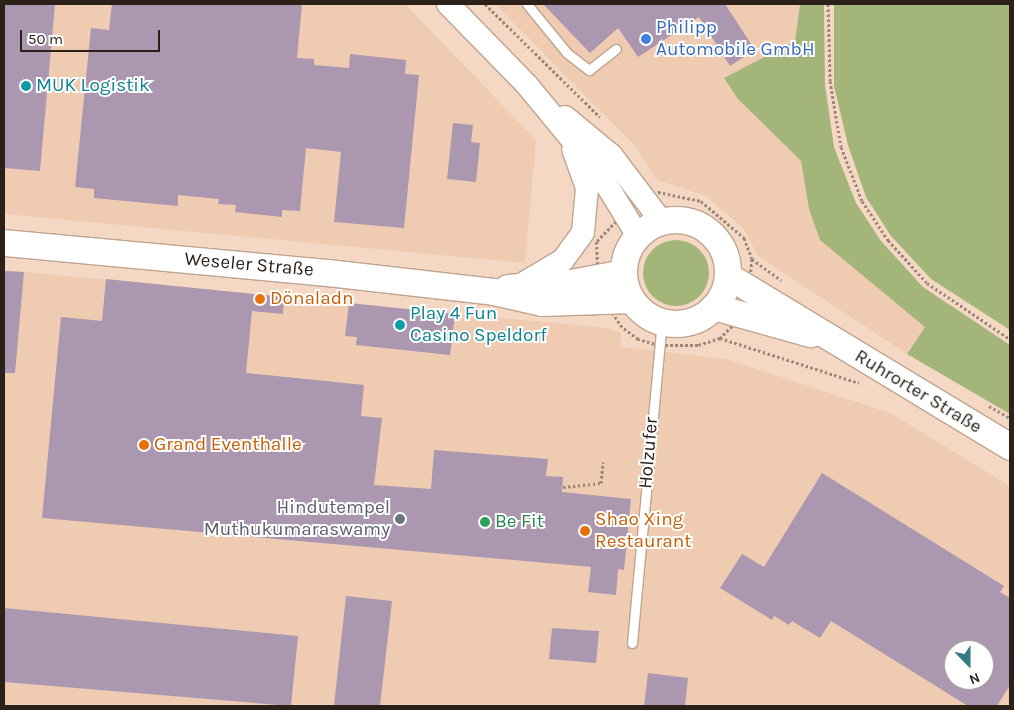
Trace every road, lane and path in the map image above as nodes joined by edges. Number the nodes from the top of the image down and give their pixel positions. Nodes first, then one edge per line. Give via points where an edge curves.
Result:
1 (448, 4) edge
2 (485, 4) edge
3 (527, 4) edge
4 (828, 4) edge
5 (616, 49) dead end
6 (527, 85) junction
7 (605, 122) dead end
8 (570, 138) junction
9 (652, 192) junction
10 (624, 212) junction
11 (662, 222) junction
12 (638, 236) junction
13 (4, 243) edge
14 (624, 273) junction
15 (738, 282) junction
16 (519, 286) junction
17 (494, 292) junction
18 (604, 300) junction
19 (632, 300) junction
20 (726, 311) junction
21 (661, 334) junction
22 (720, 338) junction
23 (827, 338) junction
24 (1010, 338) edge
25 (869, 386) dead end
26 (1010, 446) edge
27 (603, 462) dead end
28 (563, 487) dead end
29 (632, 642) dead end

1 - 6 street
2 - 7 path
3 - 5 lane via 567,53 589,70
4 - 24 path via 830,81 840,137 862,201 888,240 927,284
6 - 8 street
6 - 9 street
8 - 10 street via 598,171
8 - 16 street via 587,188 582,232 563,260
9 - 10 path
9 - 11 street
9 - 15 path via 701,202 736,228 752,259
10 - 12 street
11 - 12 main road
11 - 15 main road via 695,224 709,232 720,244
12 - 14 main road via 630,247
13 - 17 main road, Weseler Straße
14 - 16 main road, Weseler Straße via 571,283
14 - 19 main road
15 - 20 main road
15 - 20 path
15 - 23 main road, Ruhrorter Straße
16 - 17 main road, Weseler Straße
17 - 18 main road, Weseler Straße via 542,303
18 - 19 main road, Weseler Straße
18 - 21 path via 622,327 638,340
19 - 21 main road
20 - 21 main road
20 - 22 path
20 - 23 main road, Ruhrorter Straße
21 - 22 path via 698,345
21 - 29 lane, Holzufer
22 - 25 path
23 - 26 main road, Ruhrorter Straße
27 - 28 path via 601,483

